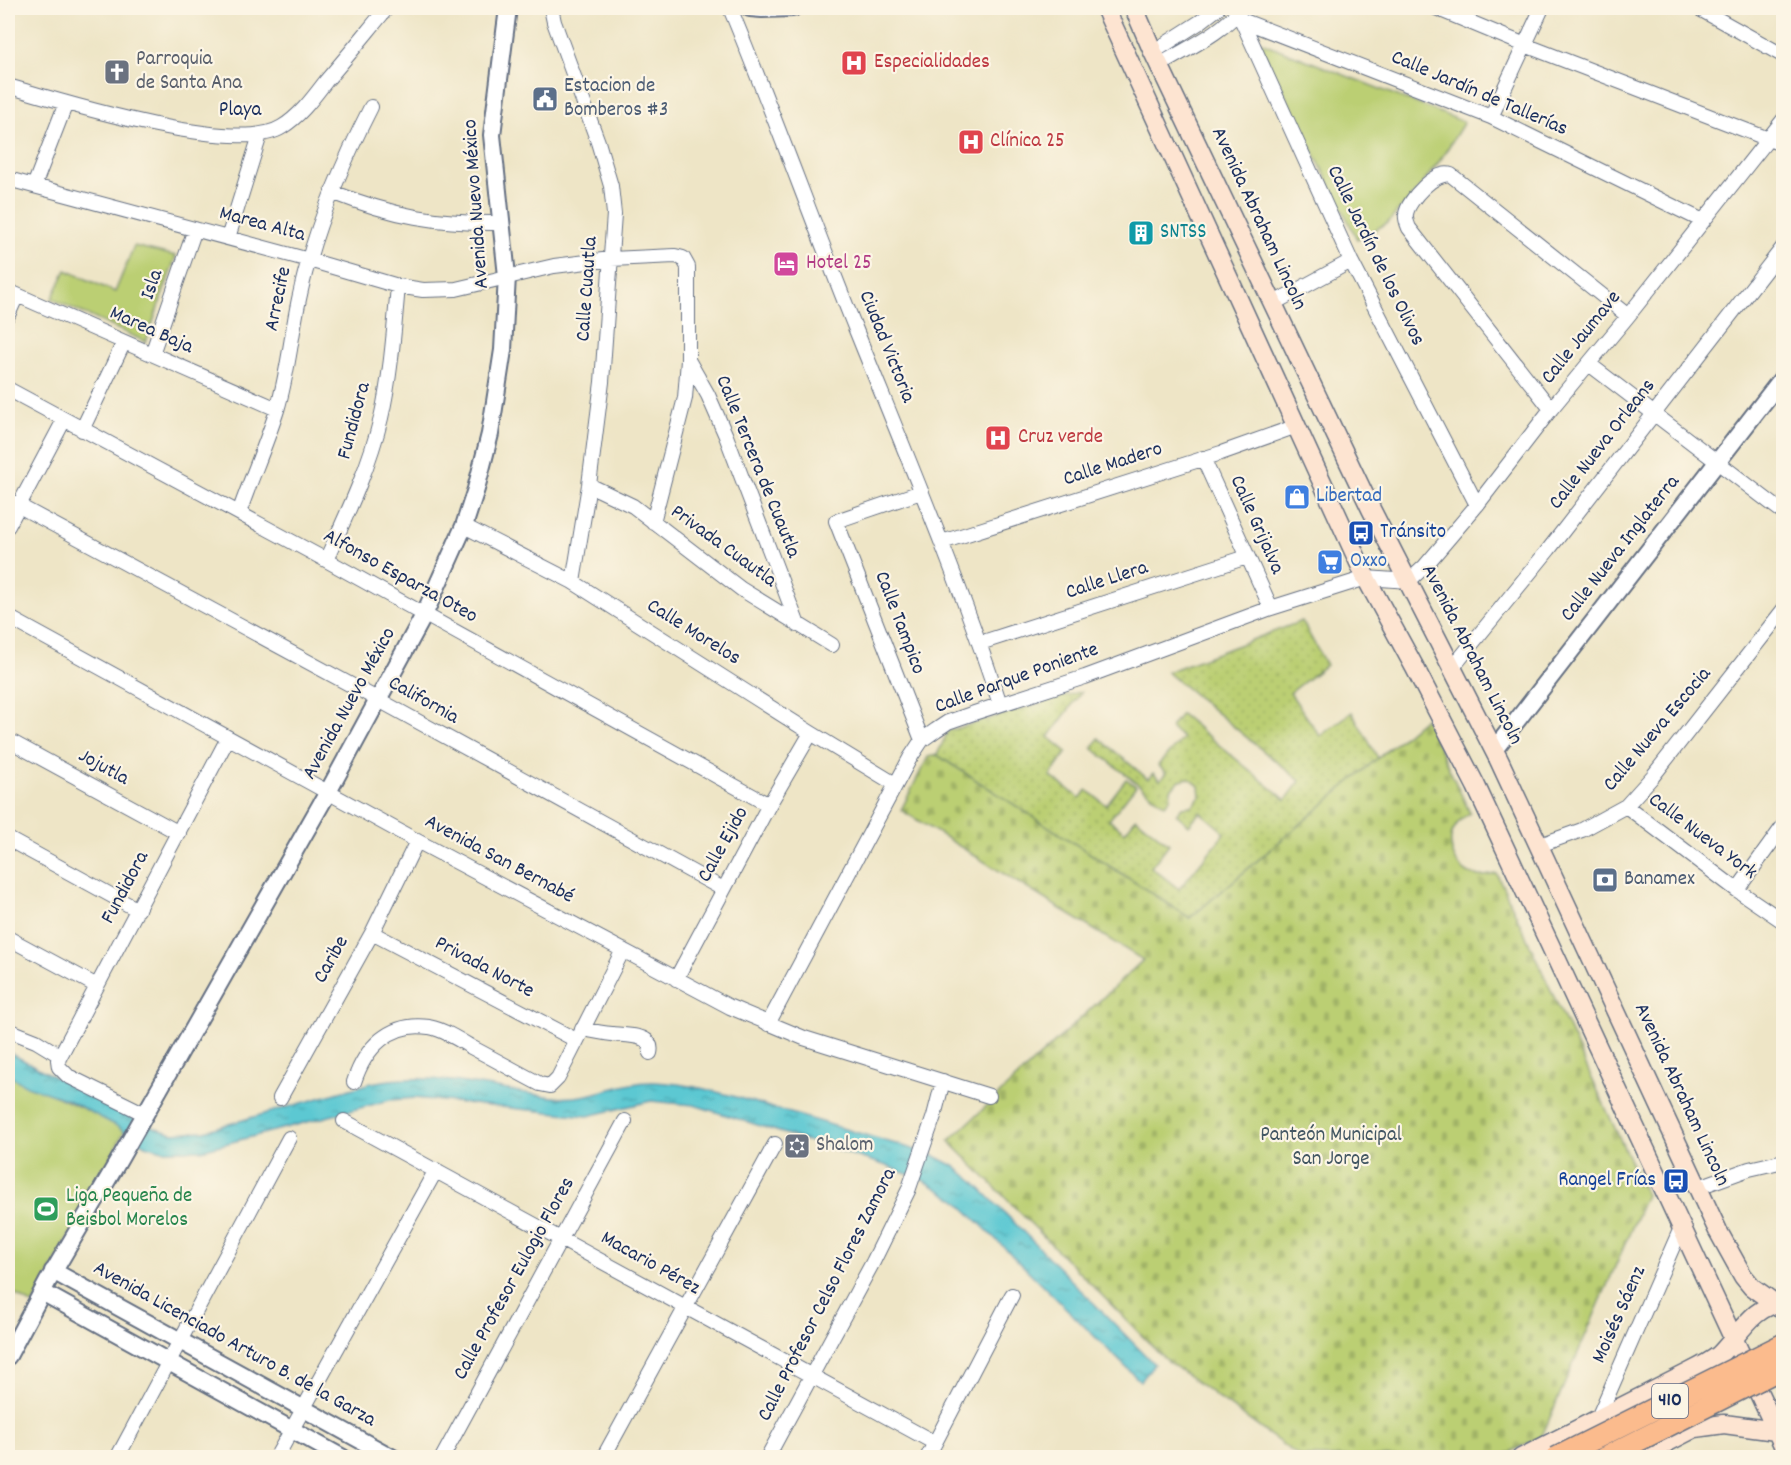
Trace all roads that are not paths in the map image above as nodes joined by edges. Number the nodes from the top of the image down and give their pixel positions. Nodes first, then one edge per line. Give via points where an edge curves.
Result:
1 (387, 8) edge
2 (508, 8) edge
3 (551, 8) edge
4 (730, 8) edge
5 (750, 8) edge
6 (793, 8) edge
7 (1105, 8) edge
8 (1134, 8) edge
9 (1218, 8) edge
10 (1436, 8) edge
11 (1698, 8) edge
12 (1538, 9) edge
13 (1239, 15) edge
14 (1200, 22) junction
15 (1208, 36) junction
16 (1525, 45) junction
17 (1784, 56) edge
18 (1156, 58) junction
19 (8, 86) edge
20 (66, 103) junction
21 (371, 107) dead end
22 (1491, 117) junction
23 (1784, 119) edge
24 (260, 135) junction
25 (1768, 139) junction
26 (1784, 145) edge
27 (8, 179) edge
28 (34, 186) junction
29 (332, 192) junction
30 (1703, 221) junction
31 (502, 223) junction
32 (195, 229) junction
33 (228, 238) junction
34 (1784, 246) edge
35 (611, 259) junction
36 (309, 260) junction
37 (1352, 261) junction
38 (507, 276) junction
39 (398, 286) junction
40 (12, 293) edge
41 (1272, 304) junction
42 (8, 315) edge
43 (1628, 316) junction
44 (124, 342) junction
45 (152, 354) junction
46 (688, 360) junction
47 (1589, 364) junction
48 (1784, 376) edge
49 (8, 389) edge
50 (1784, 392) edge
51 (278, 409) junction
52 (1551, 409) junction
53 (1654, 414) junction
54 (64, 420) junction
55 (1297, 426) junction
56 (82, 430) junction
57 (1203, 458) junction
58 (1721, 465) junction
59 (589, 485) junction
60 (921, 492) junction
61 (13, 503) edge
62 (1477, 505) junction
63 (239, 513) junction
64 (1784, 513) edge
65 (653, 522) junction
66 (8, 526) edge
67 (464, 526) junction
68 (942, 542) junction
69 (1246, 557) junction
70 (326, 560) junction
71 (1366, 578) junction
72 (1409, 581) junction
73 (573, 582) junction
74 (1271, 608) junction
75 (1784, 609) edge
76 (424, 615) junction
77 (8, 617) edge
78 (798, 625) junction
79 (980, 643) junction
80 (832, 645) dead end
81 (1453, 667) junction
82 (377, 699) junction
83 (1000, 704) junction
84 (811, 733) junction
85 (228, 738) junction
86 (8, 740) edge
87 (922, 740) junction
88 (1496, 755) junction
89 (895, 784) junction
90 (328, 792) junction
91 (769, 805) junction
92 (1626, 806) junction
93 (1784, 825) edge
94 (179, 834) junction
95 (8, 839) edge
96 (417, 841) junction
97 (1540, 845) junction
98 (723, 889) junction
99 (1737, 890) junction
100 (138, 910) junction
101 (1784, 922) edge
102 (372, 933) junction
103 (8, 938) edge
104 (623, 950) junction
105 (676, 979) junction
106 (97, 986) junction
107 (768, 1024) junction
108 (8, 1030) edge
109 (579, 1035) junction
110 (650, 1053) dead end
111 (59, 1055) junction
112 (354, 1082) dead end
113 (943, 1082) junction
114 (989, 1096) dead end
115 (280, 1098) dead end
116 (143, 1116) junction
117 (344, 1121) dead end
118 (625, 1121) dead end
119 (289, 1138) dead end
120 (775, 1144) dead end
121 (1783, 1163) edge
122 (436, 1170) junction
123 (1699, 1187) junction
124 (1681, 1228) junction
125 (562, 1239) junction
126 (53, 1271) junction
127 (42, 1292) junction
128 (1012, 1295) dead end
129 (1781, 1306) edge
130 (686, 1308) junction
131 (1734, 1339) junction
132 (180, 1340) junction
133 (1784, 1344) edge
134 (8, 1356) edge
135 (169, 1362) junction
136 (1784, 1367) edge
137 (811, 1376) junction
138 (303, 1408) junction
139 (1602, 1417) junction
140 (291, 1430) junction
141 (1781, 1435) edge
142 (935, 1443) junction
143 (117, 1458) edge
144 (276, 1458) edge
145 (343, 1458) edge
146 (393, 1458) edge
147 (442, 1458) edge
148 (603, 1458) edge
149 (767, 1458) edge
150 (927, 1458) edge
151 (1521, 1458) edge
152 (1556, 1458) edge
153 (1604, 1458) edge
154 (1610, 1458) edge
155 (1636, 1458) edge

1 - 24 street, Playa via 295,118
2 - 31 street, Avenida Nuevo México via 492,135
3 - 35 street, Calle Cuautla via 611,186
4 - 60 street, Ciudad Victoria
5 - 6 street
7 - 55 main road
8 - 18 main road, Avenida Abraham Lincoln
9 - 14 street
10 - 16 street
11 - 17 street
12 - 16 street
13 - 15 street
13 - 22 street, Calle Jardín de Tallerías
13 - 37 street, Calle Jardín de los Olivos
14 - 15 street
14 - 18 street
15 - 18 street
16 - 22 street
16 - 25 street
18 - 41 main road, Avenida Abraham Lincoln
19 - 20 street, Playa
20 - 24 street, Playa via 157,126
20 - 28 street
21 - 29 street, Arrecife
22 - 30 street, Calle Jardín de Tallerías
23 - 25 street, Calle Jaumave
24 - 33 street
25 - 26 street
25 - 30 street, Calle Jaumave
27 - 28 street, Marea Alta
28 - 32 street, Marea Alta
29 - 31 street via 396,214
29 - 36 street, Arrecife
30 - 43 street, Calle Jaumave
31 - 38 street, Avenida Nuevo México
32 - 33 street, Marea Alta
32 - 45 street, Isla
33 - 36 street, Marea Alta
34 - 53 street, Calle Nueva Orleans
35 - 38 street, Marea Alta
35 - 46 street, Marea Alta via 683,258 688,267
35 - 59 street, Calle Cuautla
36 - 39 street, Marea Alta
36 - 51 street, Arrecife
37 - 41 street
37 - 62 street, Calle Jardín de los Olivos
38 - 39 street, Marea Alta via 456,289
38 - 67 street, Avenida Nuevo México via 497,394 481,471
39 - 70 street, Fundidora via 391,365 381,418 369,459
40 - 42 street
40 - 44 street, Marea Baja
41 - 72 main road, Avenida Abraham Lincoln
43 - 47 street, Calle Jaumave
43 - 52 street via 1455,177 1446,173 1436,177 1408,206 1405,218 1416,237
44 - 45 street, Marea Baja
44 - 56 street
45 - 51 street, Marea Baja
46 - 65 street via 685,398
46 - 78 street, Calle Tercera de Cuautla via 726,436
47 - 52 street, Calle Jaumave
47 - 53 street
48 - 58 street, Calle Nueva Inglaterra
49 - 54 street, Alfonso Esparza Oteo
50 - 58 street, Calle Nueva Inglaterra
51 - 63 street, Arrecife
52 - 62 street, Calle Jaumave
53 - 58 street
53 - 81 street, Calle Nueva Orleans
54 - 56 street, Alfonso Esparza Oteo
54 - 61 street
55 - 57 street, Calle Madero
55 - 71 main road
56 - 63 street, Alfonso Esparza Oteo
57 - 68 street, Calle Madero
57 - 69 street, Calle Grijalva
58 - 64 street
58 - 88 street, Calle Nueva Inglaterra
59 - 65 street, Privada Cuautla via 633,506
59 - 73 street, Calle Cuautla
60 - 68 street, Ciudad Victoria
60 - 87 street, Calle Tampico via 837,521
61 - 66 street
61 - 82 street, California
62 - 72 street, Calle Jaumave
63 - 70 street, Alfonso Esparza Oteo
65 - 78 street, Privada Cuautla via 741,589
67 - 73 street, Calle Morelos
67 - 76 street, Avenida Nuevo México
68 - 79 street, Ciudad Victoria
69 - 74 street, Calle Grijalva
69 - 79 street, Calle Llera
70 - 76 street, Alfonso Esparza Oteo
71 - 72 street
71 - 74 street, Calle Parque Poniente
71 - 124 main road via 1476,786
72 - 81 main road, Avenida Abraham Lincoln
73 - 84 street, Calle Morelos
74 - 83 street, Calle Parque Poniente
75 - 92 street, Calle Nueva Escocia
76 - 82 street, Avenida Nuevo México
76 - 91 street, Alfonso Esparza Oteo
77 - 85 street, Avenida San Bernabé
78 - 80 street, Privada Cuautla
79 - 83 street, Ciudad Victoria
81 - 88 main road, Avenida Abraham Lincoln
82 - 90 street, Avenida Nuevo México
82 - 98 street, California
83 - 87 street, Calle Parque Poniente via 948,722
84 - 89 street, Calle Morelos
84 - 91 street, Calle Ejido
85 - 90 street, Avenida San Bernabé
85 - 94 street, Fundidora
86 - 94 street, Jojutla
87 - 89 street, Calle Parque Poniente
88 - 97 main road, Avenida Abraham Lincoln
89 - 107 street, Calle Parque Poniente
90 - 96 street, Avenida San Bernabé
90 - 116 street, Avenida Nuevo México
91 - 98 street, Calle Ejido
92 - 97 street, Calle Nueva Escocia via 1593,825
92 - 99 street, Calle Nueva York
93 - 99 street
94 - 100 street, Fundidora
95 - 100 street
96 - 102 street, Caribe
96 - 104 street, Avenida San Bernabé
97 - 123 main road, Avenida Abraham Lincoln
98 - 105 street, Calle Ejido
99 - 101 street, Calle Nueva York
100 - 106 street, Fundidora
102 - 109 street, Privada Norte
102 - 115 street, Caribe
103 - 106 street
104 - 105 street, Avenida San Bernabé
104 - 109 street
105 - 107 street, Avenida San Bernabé
106 - 111 street, Fundidora
107 - 113 street, Avenida San Bernabé
108 - 111 street
109 - 110 street, Privada Norte via 641,1037 650,1044
109 - 112 street via 550,1086 447,1034 424,1027 406,1029 379,1040 364,1058
111 - 116 street via 63,1073
113 - 114 street, Avenida San Bernabé
113 - 137 street, Calle Profesor Celso Flores Zamora via 915,1174
116 - 126 street, Avenida Nuevo México
117 - 122 street, Macario Pérez
118 - 125 street, Calle Profesor Eulogio Flores
119 - 132 street
120 - 130 street
121 - 123 street via 1749,1169
122 - 125 street, Macario Pérez
122 - 138 street
123 - 129 main road, Avenida Abraham Lincoln via 1743,1276 1759,1293
124 - 131 main road
124 - 139 street, Moisés Sáenz
125 - 130 street, Macario Pérez
125 - 147 street, Calle Profesor Eulogio Flores
126 - 127 street, Avenida Nuevo México
126 - 132 street, Avenida Licenciado Arturo B. de la Garza
127 - 134 street, Avenida Nuevo México
127 - 135 street
128 - 142 street
129 - 131 main road via 1758,1312
130 - 137 street, Macario Pérez
130 - 148 street
131 - 139 main road via 1717,1356 1690,1372
131 - 141 main road
132 - 135 street
132 - 138 street, Avenida Licenciado Arturo B. de la Garza
133 - 152 main road, 410, bridge
135 - 140 street
135 - 143 street
136 - 153 main road, 410, bridge
137 - 142 street, Macario Pérez
137 - 149 street, Calle Profesor Celso Flores Zamora
138 - 140 street
138 - 146 street, Avenida Licenciado Arturo B. de la Garza
139 - 151 main road
139 - 154 main road via 1596,1433
139 - 155 main road via 1619,1417 1634,1431
140 - 144 street
140 - 145 street
141 - 155 main road via 1724,1424 1695,1428
142 - 150 street

